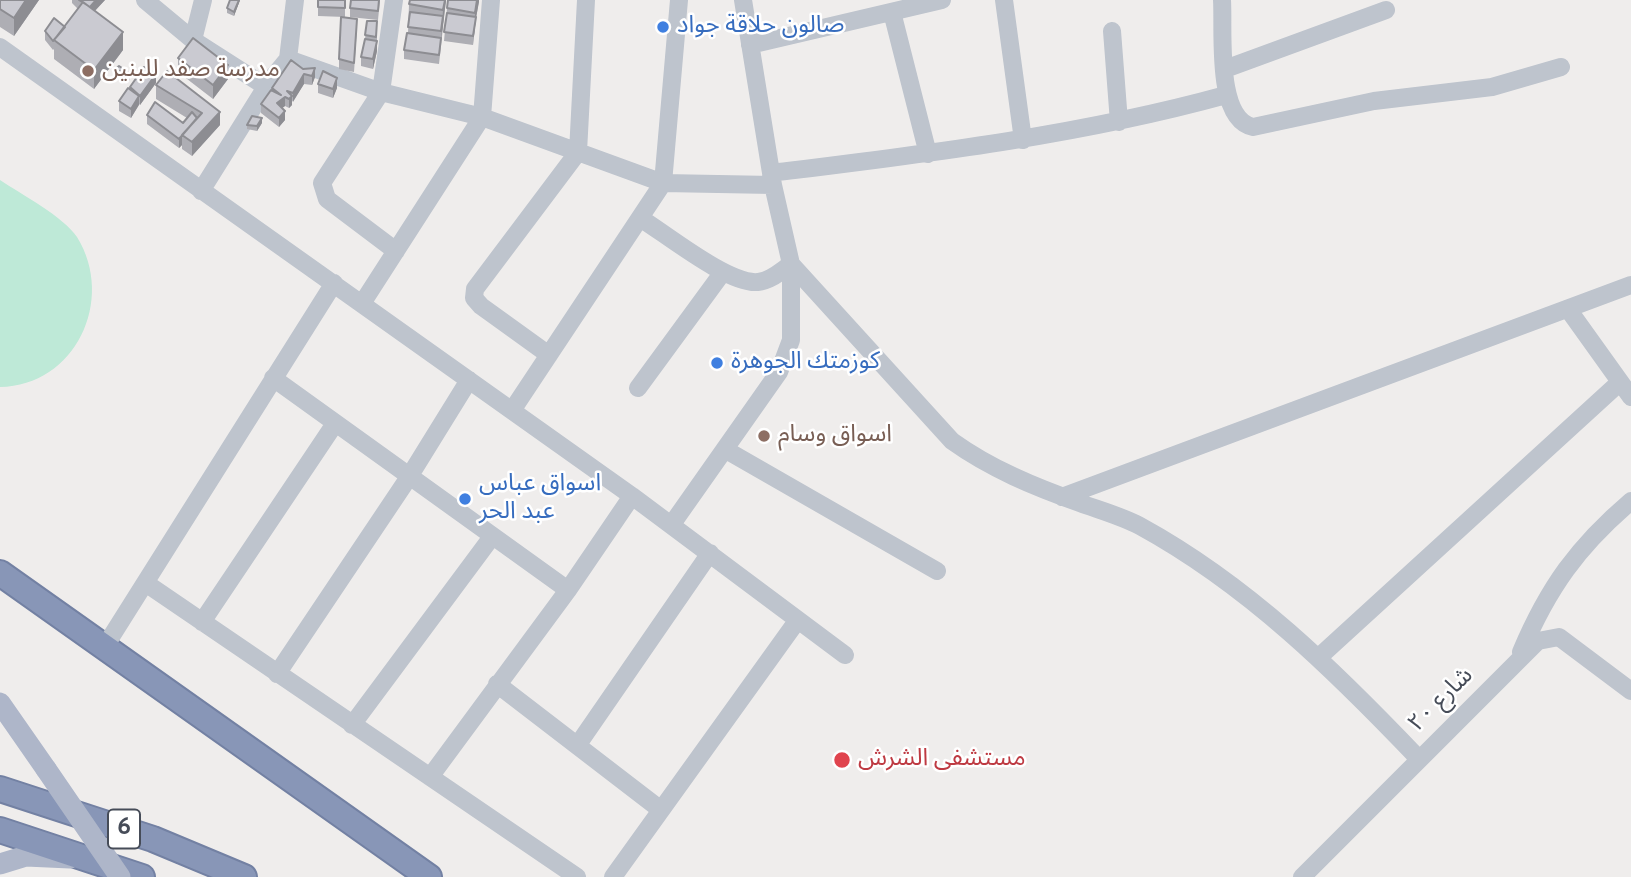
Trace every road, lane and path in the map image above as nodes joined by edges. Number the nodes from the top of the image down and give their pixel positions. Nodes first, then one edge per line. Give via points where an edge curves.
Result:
1 (145, 0) edge
2 (203, 0) edge
3 (295, 0) edge
4 (394, 0) edge
5 (491, 0) edge
6 (586, 0) edge
7 (679, 0) edge
8 (743, 0) edge
9 (942, 0) edge
10 (1004, 0) edge
11 (1222, 0) edge
12 (1386, 10) dead end
13 (892, 12) junction
14 (1112, 31) dead end
15 (194, 40) junction
16 (750, 45) junction
17 (0, 47) edge
18 (288, 59) junction
19 (1561, 67) dead end
20 (1225, 69) junction
21 (268, 88) junction
22 (381, 92) junction
23 (1226, 95) junction
24 (482, 117) junction
25 (1119, 122) junction
26 (1023, 140) junction
27 (578, 152) junction
28 (928, 154) junction
29 (772, 179) junction
30 (663, 183) junction
31 (201, 191) junction
32 (640, 218) junction
33 (396, 251) junction
34 (791, 264) junction
35 (723, 272) junction
36 (334, 283) junction
37 (1631, 285) edge
38 (363, 302) junction
39 (1568, 309) junction
40 (549, 355) junction
41 (273, 378) junction
42 (469, 380) junction
43 (1619, 383) junction
44 (638, 388) dead end
45 (1631, 397) edge
46 (513, 409) junction
47 (334, 425) junction
48 (726, 450) junction
49 (409, 477) junction
50 (632, 496) junction
51 (1062, 497) junction
52 (1631, 501) edge
53 (672, 524) junction
54 (491, 538) junction
55 (710, 553) junction
56 (937, 571) dead end
57 (0, 573) edge
58 (147, 584) junction
59 (568, 590) junction
60 (797, 621) junction
61 (202, 622) junction
62 (104, 648) junction
63 (845, 655) dead end
64 (1320, 657) junction
65 (1519, 658) junction
66 (277, 674) junction
67 (498, 684) junction
68 (1631, 691) edge
69 (0, 704) edge
70 (352, 725) junction
71 (579, 743) junction
72 (1419, 759) junction
73 (430, 777) junction
74 (0, 789) edge
75 (661, 810) junction
76 (0, 830) edge
77 (88, 859) junction
78 (0, 864) edge
79 (120, 877) edge
80 (142, 877) edge
81 (244, 877) edge
82 (429, 877) edge
83 (576, 877) edge
84 (612, 877) edge
85 (1302, 877) edge

1 - 15 street
2 - 15 street
3 - 18 street
4 - 22 street
5 - 24 street
6 - 27 street
7 - 30 street
8 - 16 street
9 - 13 street
10 - 26 street
11 - 20 street
12 - 20 street
13 - 16 street
13 - 28 street
14 - 25 street
15 - 21 street
16 - 29 street
17 - 31 street
18 - 21 street
18 - 22 street
19 - 23 street via 1492,87 1374,101 1258,127 1239,121
20 - 23 street
21 - 31 street
22 - 24 street
22 - 33 street via 322,183 322,191
23 - 25 street
24 - 27 street
24 - 33 street
25 - 26 street
26 - 28 street
27 - 30 street
27 - 40 street via 475,289 474,298 481,306
28 - 29 street
29 - 30 street
29 - 34 street
30 - 32 street
31 - 36 street
32 - 35 street
32 - 40 street
33 - 38 street
34 - 35 street via 758,282
34 - 48 street via 793,323 786,357
34 - 51 street via 952,441 980,461
35 - 44 street
36 - 38 street
36 - 41 street
37 - 39 street
38 - 42 street
39 - 43 street
39 - 51 street
40 - 46 street
41 - 47 street
41 - 58 street
42 - 46 street
42 - 49 street
43 - 45 street
43 - 64 street
46 - 50 street
47 - 49 street
47 - 61 street
48 - 53 street
48 - 56 street
49 - 54 street
49 - 66 street
50 - 53 street
50 - 59 street
51 - 64 street via 1138,525 1269,613
52 - 65 street via 1561,573 1540,606
53 - 55 street
54 - 59 street
54 - 70 street
55 - 60 street
55 - 71 street
57 - 62 highway
58 - 61 street
58 - 62 street
59 - 67 street
60 - 63 street
60 - 75 street
61 - 66 street
62 - 82 highway
64 - 72 street
65 - 68 street, شارع ٢٠ via 1538,640 1559,637
65 - 72 street, شارع ٢٠
66 - 70 street
67 - 71 street
67 - 73 street
69 - 79 main road, bridge
70 - 73 street
71 - 75 street
72 - 85 street, شارع ٢٠
73 - 83 street
74 - 81 highway, 6 via 153,839
75 - 84 street
76 - 77 highway, 6
77 - 78 main road via 26,856
77 - 80 highway, 6

